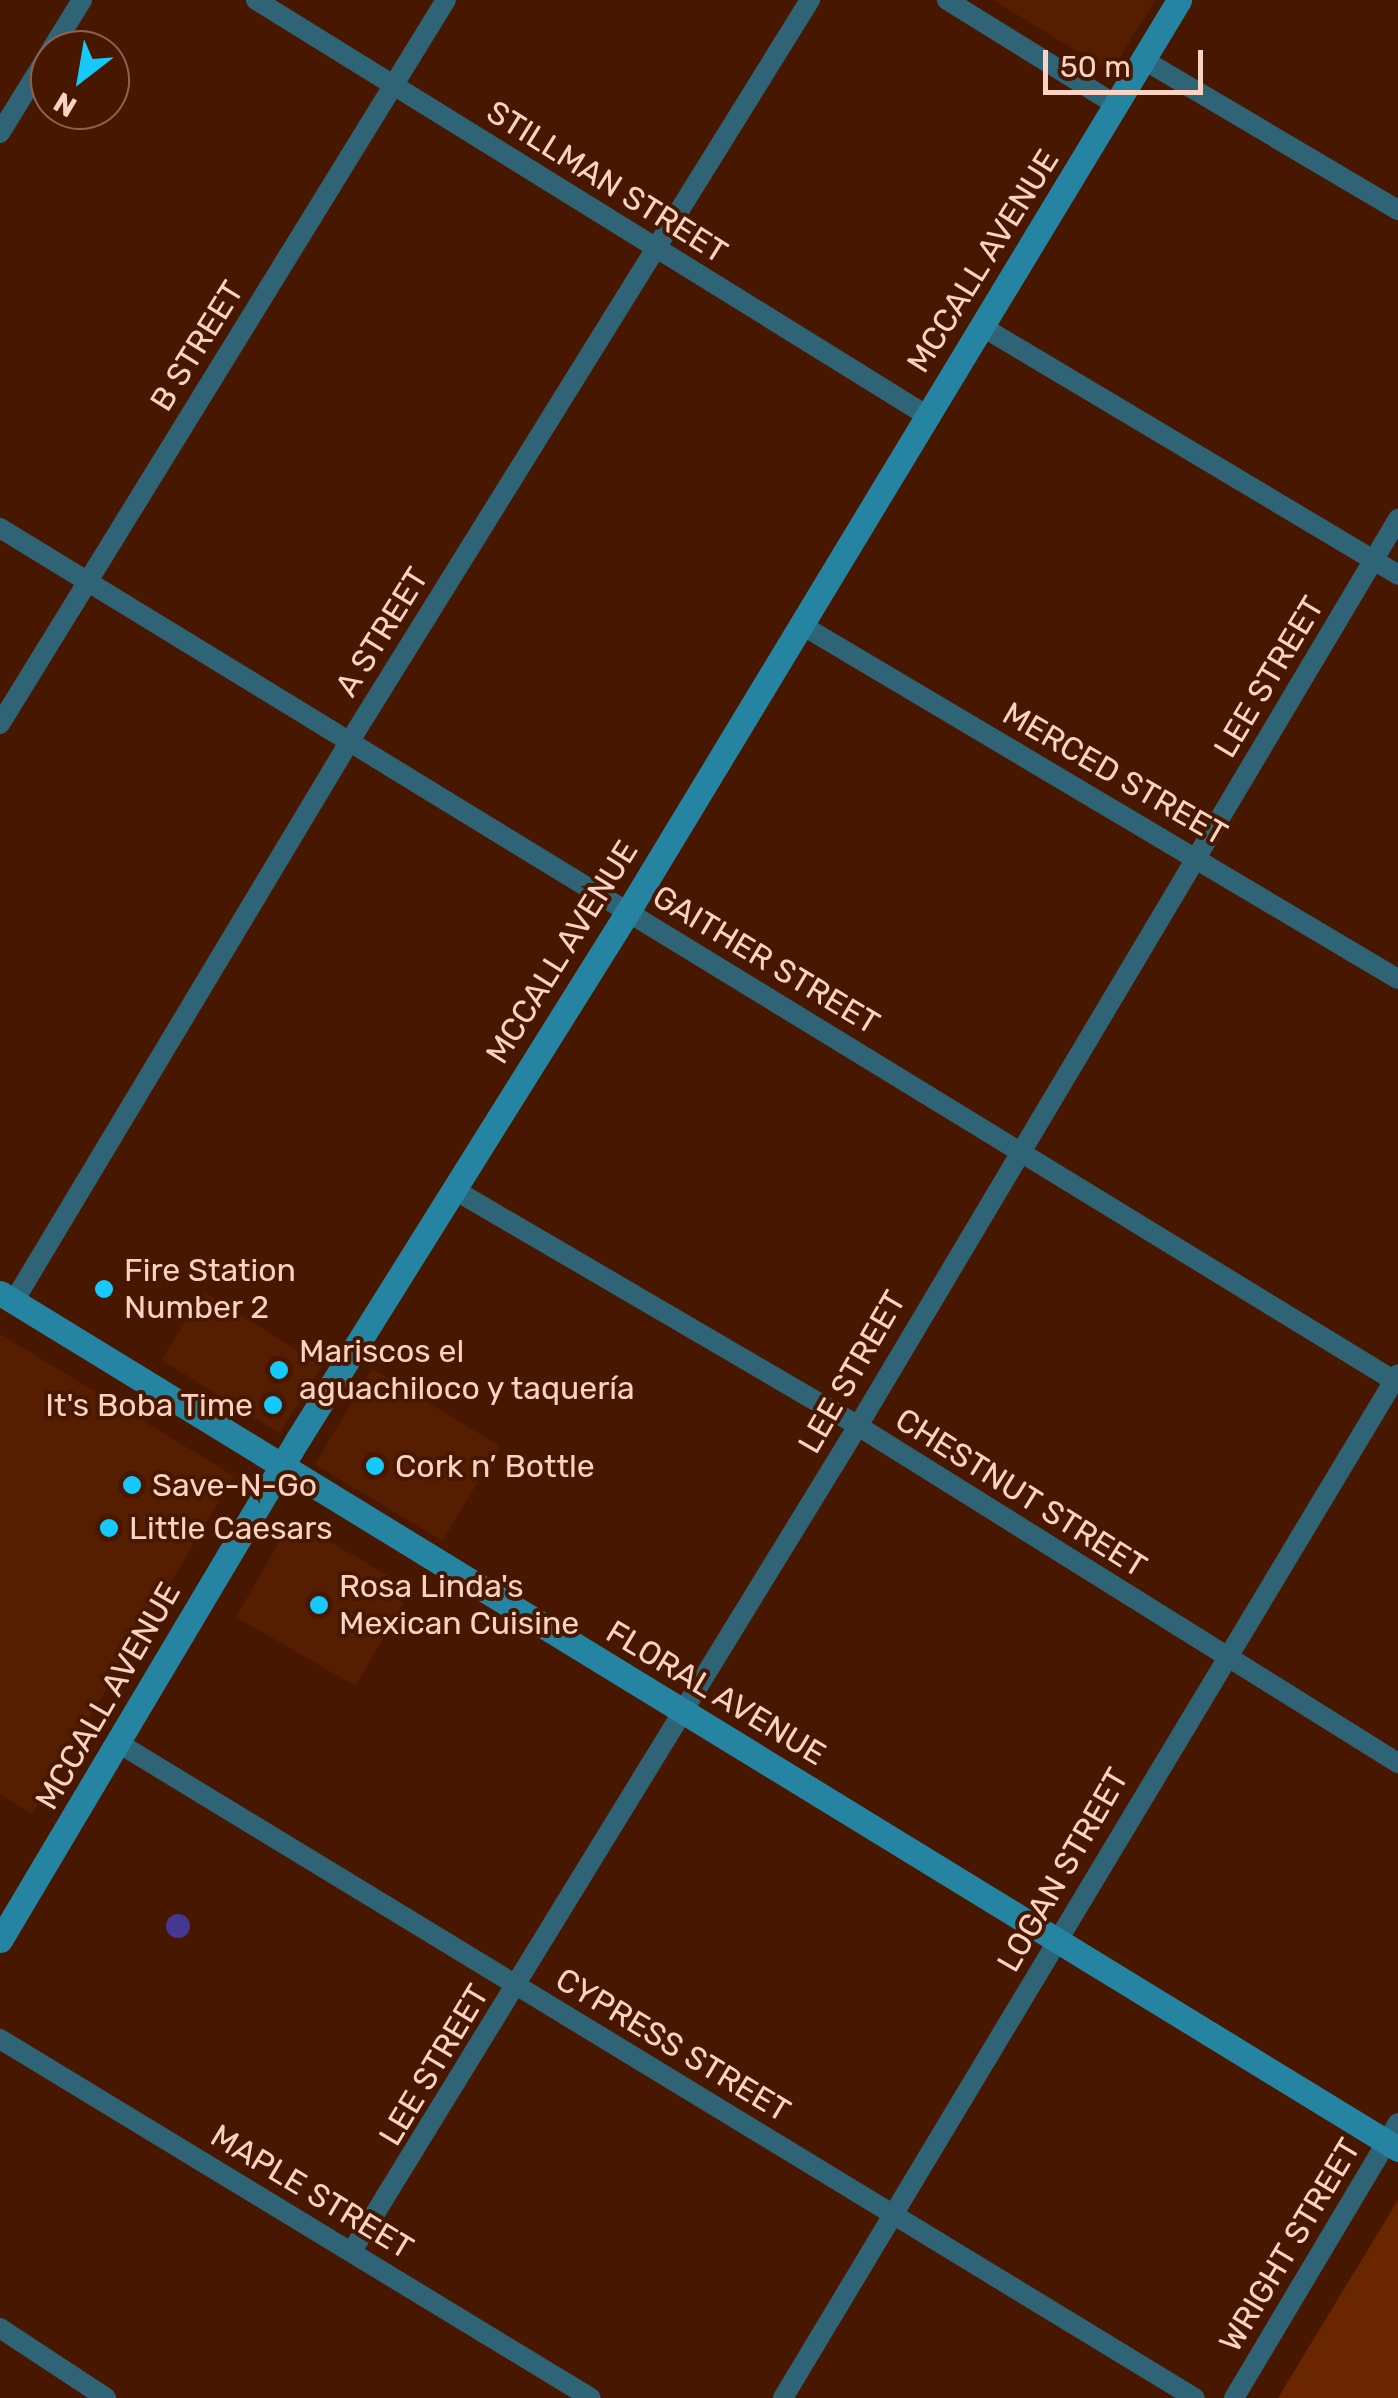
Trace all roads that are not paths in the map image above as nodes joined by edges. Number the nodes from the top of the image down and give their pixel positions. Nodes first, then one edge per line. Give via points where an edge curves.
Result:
1 (82, 0) edge
2 (256, 0) edge
3 (446, 0) edge
4 (810, 0) edge
5 (947, 0) edge
6 (1179, 0) edge
7 (64, 30) edge
8 (1144, 60) junction
9 (30, 85) edge
10 (393, 86) junction
11 (1118, 106) junction
12 (0, 133) edge
13 (1398, 210) edge
14 (658, 248) junction
15 (981, 326) junction
16 (926, 415) junction
17 (1398, 519) edge
18 (0, 528) edge
19 (1374, 561) junction
20 (1398, 575) edge
21 (87, 582) junction
22 (800, 624) junction
23 (0, 724) edge
24 (348, 744) junction
25 (1194, 855) junction
26 (627, 913) junction
27 (1398, 979) edge
28 (1020, 1148) junction
29 (452, 1189) junction
30 (7, 1297) edge
31 (1397, 1379) edge
32 (858, 1426) junction
33 (282, 1467) junction
34 (1227, 1659) junction
35 (685, 1712) junction
36 (120, 1744) junction
37 (1398, 1763) edge
38 (0, 1940) edge
39 (1058, 1940) junction
40 (518, 1986) junction
41 (0, 2039) edge
42 (1394, 2138) edge
43 (894, 2215) junction
44 (352, 2251) junction
45 (0, 2328) edge
46 (106, 2398) edge
47 (591, 2398) edge
48 (784, 2398) edge
49 (1195, 2398) edge
50 (1234, 2398) edge

1 - 7 street
2 - 10 street, STILLMAN STREET
3 - 10 street, B STREET
4 - 14 street, A STREET
5 - 11 street
6 - 8 main road, MCCALL AVENUE
8 - 11 main road, MCCALL AVENUE
8 - 13 street
9 - 12 street
10 - 14 street, STILLMAN STREET
10 - 21 street, B STREET
11 - 15 main road, MCCALL AVENUE
14 - 16 street, STILLMAN STREET
14 - 24 street, A STREET
15 - 16 main road, MCCALL AVENUE
15 - 19 street
16 - 22 main road, MCCALL AVENUE
17 - 19 street, LEE STREET
18 - 21 street, GAITHER STREET
19 - 20 street
19 - 25 street, LEE STREET
21 - 23 street, B STREET
21 - 24 street, GAITHER STREET
22 - 25 street, MERCED STREET
22 - 26 main road, MCCALL AVENUE
24 - 26 street, GAITHER STREET
24 - 30 street, A STREET
25 - 27 street, MERCED STREET
25 - 28 street, LEE STREET
26 - 28 street, GAITHER STREET
26 - 29 main road, MCCALL AVENUE
28 - 31 street, GAITHER STREET
28 - 32 street, LEE STREET
29 - 32 street, CHESTNUT STREET
29 - 33 main road, MCCALL AVENUE
30 - 33 main road, FLORAL AVENUE
31 - 34 street, LOGAN STREET
32 - 34 street, CHESTNUT STREET
32 - 35 street, LEE STREET
33 - 35 main road, FLORAL AVENUE
33 - 36 main road, MCCALL AVENUE
34 - 37 street, CHESTNUT STREET
34 - 39 street, LOGAN STREET
35 - 39 main road, FLORAL AVENUE
35 - 40 street, LEE STREET
36 - 38 main road, MCCALL AVENUE
36 - 40 street, CYPRESS STREET
39 - 42 main road, FLORAL AVENUE
39 - 43 street, LOGAN STREET
40 - 43 street, CYPRESS STREET
40 - 44 street, LEE STREET
41 - 44 street, MAPLE STREET
42 - 50 street, WRIGHT STREET
43 - 48 street, LOGAN STREET
43 - 49 street, CYPRESS STREET
44 - 47 street, MAPLE STREET
45 - 46 street

